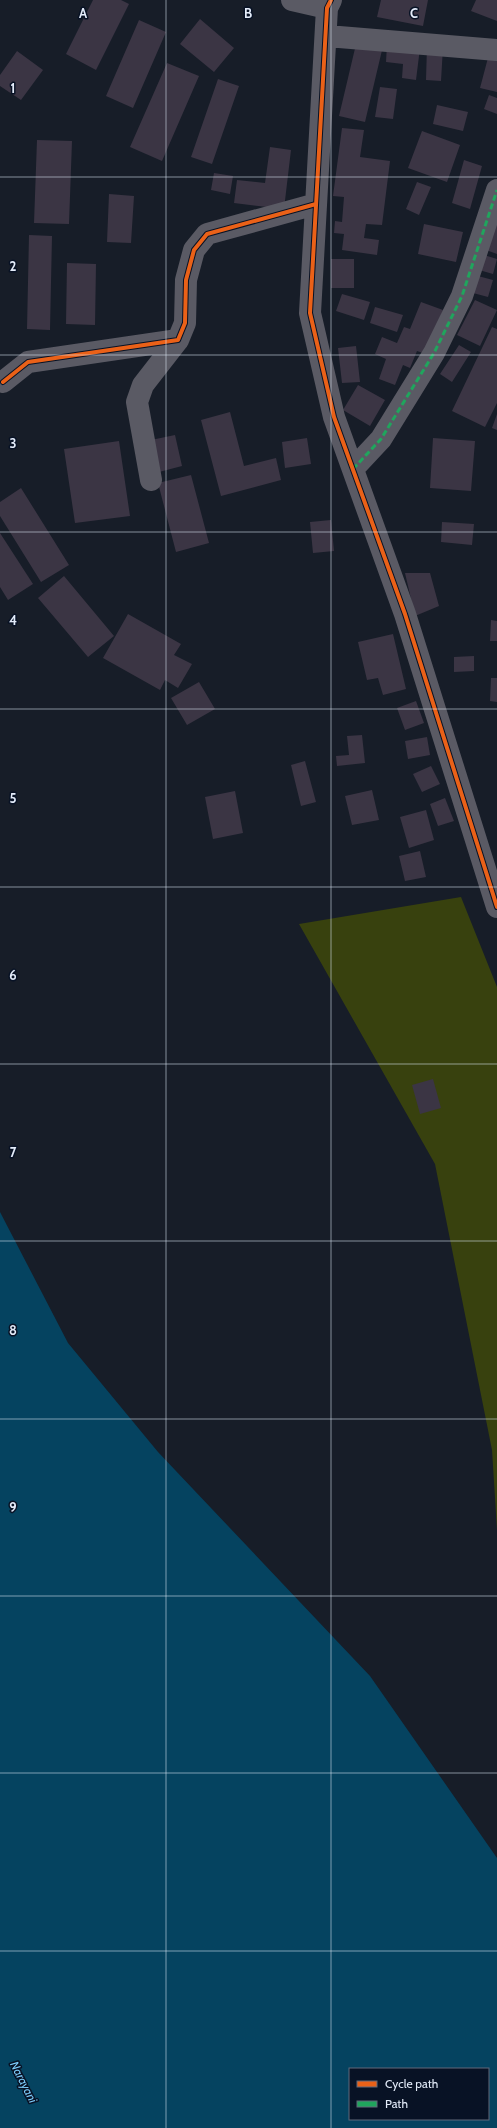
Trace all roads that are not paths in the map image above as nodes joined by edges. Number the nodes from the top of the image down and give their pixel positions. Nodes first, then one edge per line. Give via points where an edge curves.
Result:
1 (292, 0) edge
2 (329, 4) edge
3 (327, 36) junction
4 (497, 50) edge
5 (497, 190) edge
6 (316, 204) junction
7 (178, 340) junction
8 (3, 382) dead end
9 (353, 469) junction
10 (151, 480) dead end
11 (482, 861) junction
12 (497, 880) edge
13 (497, 907) edge

1 - 2 street
2 - 3 street
3 - 4 street
3 - 6 street
5 - 9 street via 462,296 434,354 381,439
6 - 7 street via 207,234 194,250 186,280 185,323
6 - 9 street via 310,314 334,417
7 - 8 street via 28,362
7 - 10 street via 143,385 137,402
9 - 11 street via 405,614
11 - 12 street
11 - 13 street

